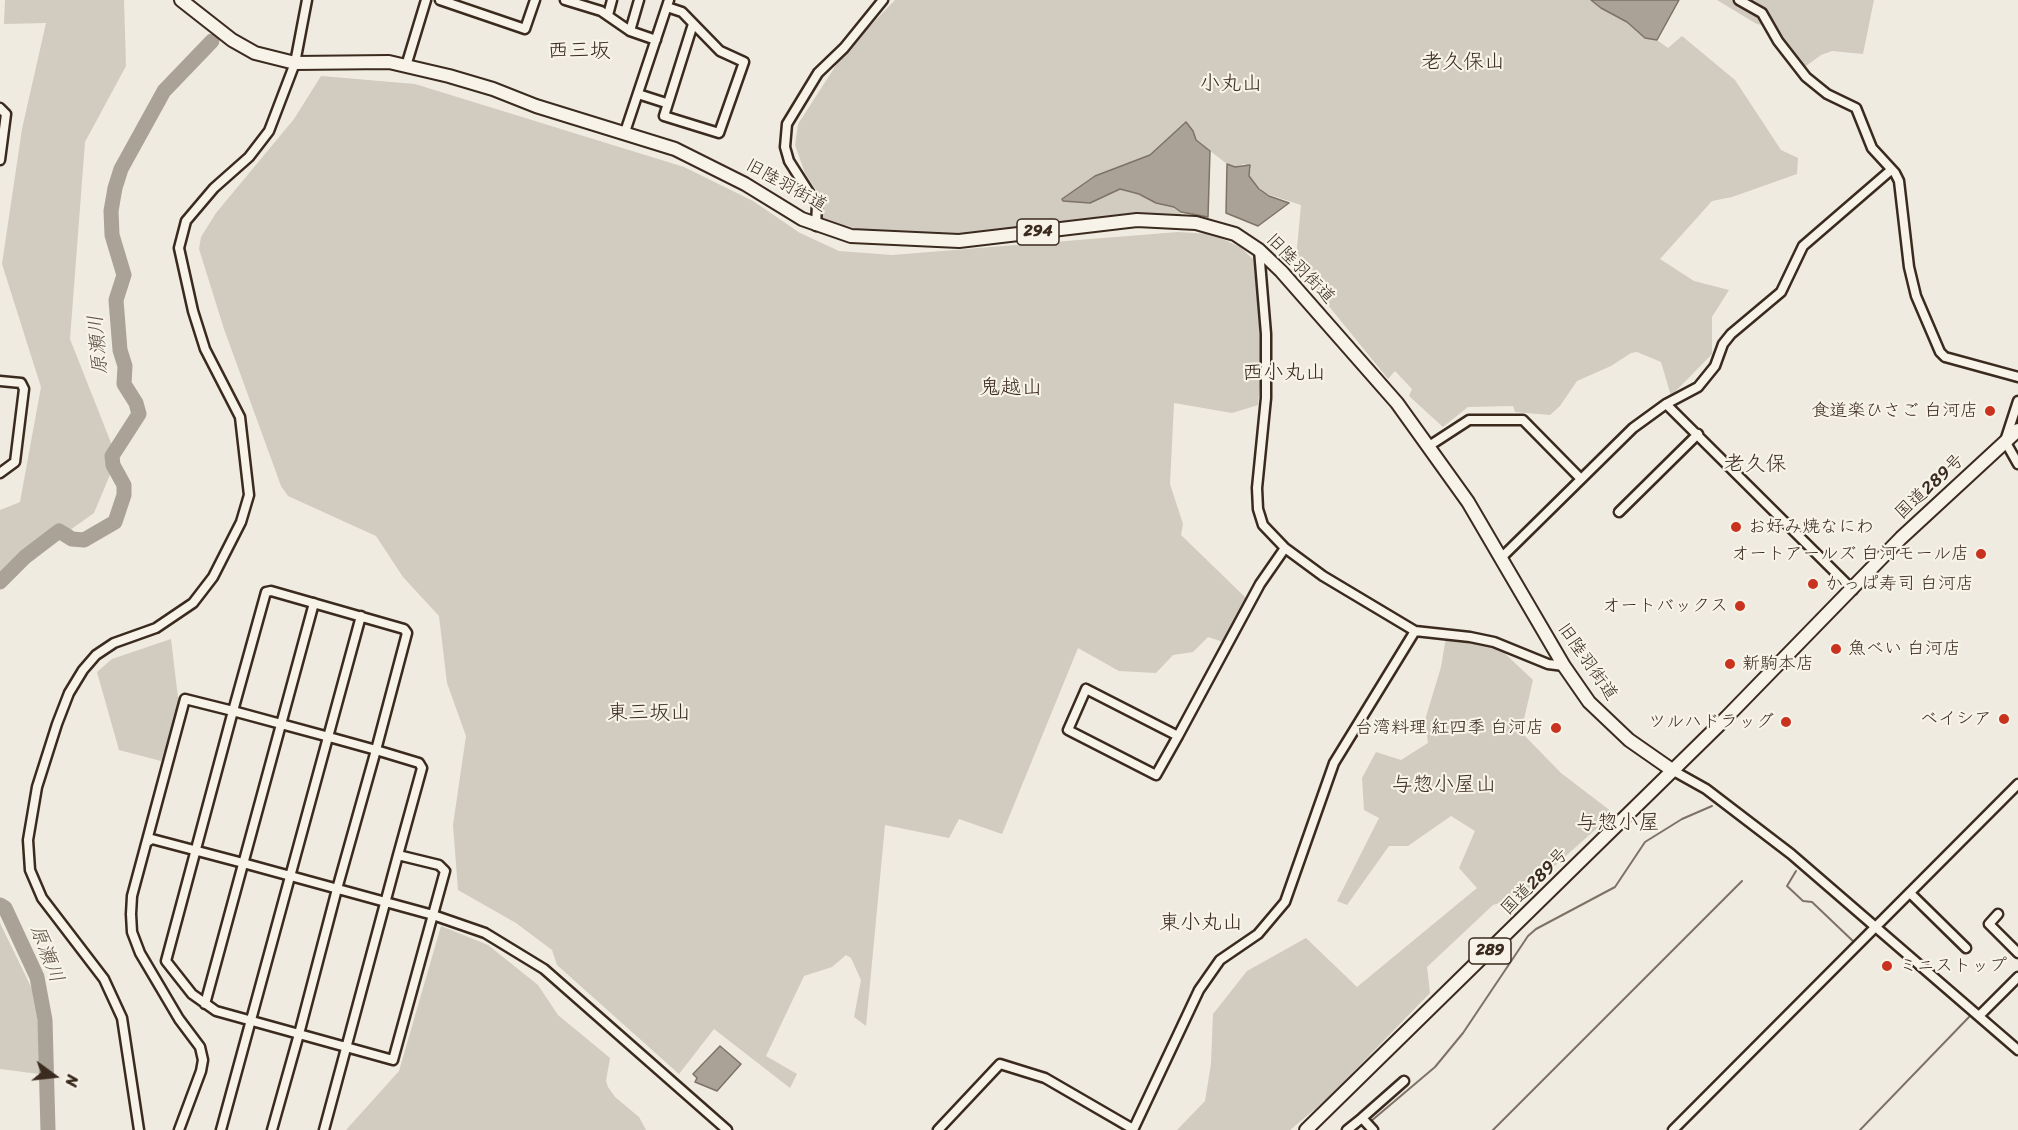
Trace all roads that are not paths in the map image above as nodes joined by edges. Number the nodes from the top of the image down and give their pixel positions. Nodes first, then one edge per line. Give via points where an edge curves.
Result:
1 (307, 0) edge
2 (426, 0) edge
3 (440, 0) edge
4 (535, 0) edge
5 (565, 0) edge
6 (612, 0) edge
7 (639, 0) edge
8 (883, 0) edge
9 (1739, 0) edge
10 (188, 2) edge
11 (668, 3) edge
12 (608, 15) junction
13 (693, 24) junction
14 (630, 30) junction
15 (656, 40) junction
16 (295, 63) junction
17 (406, 66) junction
18 (638, 94) junction
19 (666, 103) junction
20 (0, 108) edge
21 (625, 132) junction
22 (0, 160) edge
23 (1891, 170) junction
24 (816, 226) junction
25 (1259, 250) junction
26 (2018, 377) edge
27 (0, 381) edge
28 (2018, 401) edge
29 (1666, 404) junction
30 (2018, 430) edge
31 (1698, 434) junction
32 (2005, 441) junction
33 (1429, 446) junction
34 (2018, 464) edge
35 (0, 473) edge
36 (1581, 479) junction
37 (1619, 512) dead end
38 (1285, 548) junction
39 (1500, 559) junction
40 (1853, 590) junction
41 (314, 603) junction
42 (361, 616) junction
43 (1415, 631) junction
44 (1564, 666) junction
45 (233, 711) junction
46 (281, 724) junction
47 (1178, 736) junction
48 (329, 737) junction
49 (376, 750) junction
50 (1672, 771) junction
51 (2018, 784) edge
52 (147, 842) junction
53 (195, 850) junction
54 (398, 855) junction
55 (243, 863) junction
56 (291, 876) junction
57 (337, 889) junction
58 (1911, 894) junction
59 (384, 902) junction
60 (1998, 914) dead end
61 (434, 915) junction
62 (1878, 927) junction
63 (1966, 948) dead end
64 (2018, 953) edge
65 (2018, 977) edge
66 (205, 1004) junction
67 (1979, 1016) junction
68 (251, 1021) junction
69 (299, 1034) junction
70 (346, 1047) junction
71 (2018, 1050) edge
72 (1404, 1081) dead end
73 (1362, 1118) junction
74 (139, 1130) edge
75 (179, 1130) edge
76 (221, 1130) edge
77 (272, 1130) edge
78 (324, 1130) edge
79 (726, 1130) edge
80 (938, 1130) edge
81 (1133, 1130) edge
82 (1306, 1130) edge
83 (1347, 1130) edge
84 (1373, 1130) edge
85 (1673, 1130) edge

1 - 16 street
2 - 17 street
3 - 4 street via 525,29
5 - 12 street
6 - 12 street
7 - 14 street
8 - 24 street via 818,73 787,124 789,161 817,206
9 - 23 street via 1762,13 1806,77 1827,94 1856,108 1872,148
10 - 16 highway, 旧陸羽街道 / 294 via 232,40 255,53
11 - 13 street
11 - 15 street
12 - 14 street
13 - 19 street
13 - 19 street via 720,51 744,63 722,131 663,116
14 - 15 street
15 - 18 street
16 - 17 highway, 旧陸羽街道 / 294 via 368,61
16 - 74 street via 269,131 186,221 178,248 205,349 240,417 249,495 241,522 213,577 193,603 156,628 114,643 83,670 57,724 37,787 28,840 30,870 42,898 104,979 122,1018
17 - 21 highway, 旧陸羽街道 / 294 via 460,79
18 - 19 street
18 - 21 street
20 - 22 street via 6,114
21 - 24 highway, 旧陸羽街道 / 294 via 722,171
23 - 26 street via 1899,181 1908,267 1940,352 1945,357
23 - 29 street via 1803,246 1781,292 1731,334 1715,366 1698,387
24 - 25 highway, 旧陸羽街道 / 294 via 868,238 959,241 1137,220 1171,221 1235,234
25 - 33 highway, 旧陸羽街道 / 294 via 1397,403
25 - 38 street via 1266,334 1266,398 1258,508 1263,525
27 - 35 street via 21,383 24,389 15,462
28 - 32 street
29 - 31 street
29 - 36 street via 1633,428
30 - 32 highway, 国道289号 / 289
31 - 37 street
31 - 40 street
32 - 34 street
32 - 40 highway, 国道289号 / 289 via 1901,538
33 - 36 street via 1469,420 1523,420
33 - 39 highway, 旧陸羽街道 / 294 via 1468,502
36 - 39 street
38 - 43 street via 1323,576
38 - 47 street via 1260,584
39 - 44 highway, 旧陸羽街道 / 294
40 - 50 highway, 国道289号 / 289
41 - 42 street
41 - 45 street via 266,592
41 - 46 street
42 - 48 street
42 - 49 street via 407,633
43 - 44 street via 1486,640 1548,664
43 - 81 street via 1334,763 1285,902 1258,934 1220,960 1199,990
44 - 50 highway, 旧陸羽街道 / 294 via 1607,722
45 - 46 street
45 - 52 street via 185,699
45 - 53 street
46 - 48 street
46 - 55 street
47 - 47 street via 1156,775 1068,730 1086,689
48 - 49 street
48 - 56 street
49 - 54 street via 419,763 422,768
49 - 57 street
50 - 62 street, 旧陸羽街道 via 1706,789
50 - 82 highway, 国道289号 / 289
51 - 58 street
52 - 53 street via 152,839
52 - 75 street via 132,896 132,932 179,1019 200,1047 203,1060
53 - 55 street
53 - 66 street via 166,961
54 - 59 street
54 - 61 street via 439,865 445,871
55 - 56 street
55 - 66 street
56 - 57 street
56 - 68 street
57 - 59 street
57 - 69 street
58 - 62 street
58 - 63 street
59 - 61 street
59 - 70 street
60 - 64 street via 1989,924
61 - 70 street via 393,1060
61 - 79 street via 485,933 530,959
62 - 67 street, 旧陸羽街道
62 - 85 street
65 - 67 street
66 - 68 street
67 - 71 street, 旧陸羽街道
68 - 69 street
68 - 76 street
69 - 70 street
69 - 77 street
70 - 78 street
72 - 73 street
73 - 83 street
73 - 84 street
80 - 81 street via 1000,1064 1045,1078

